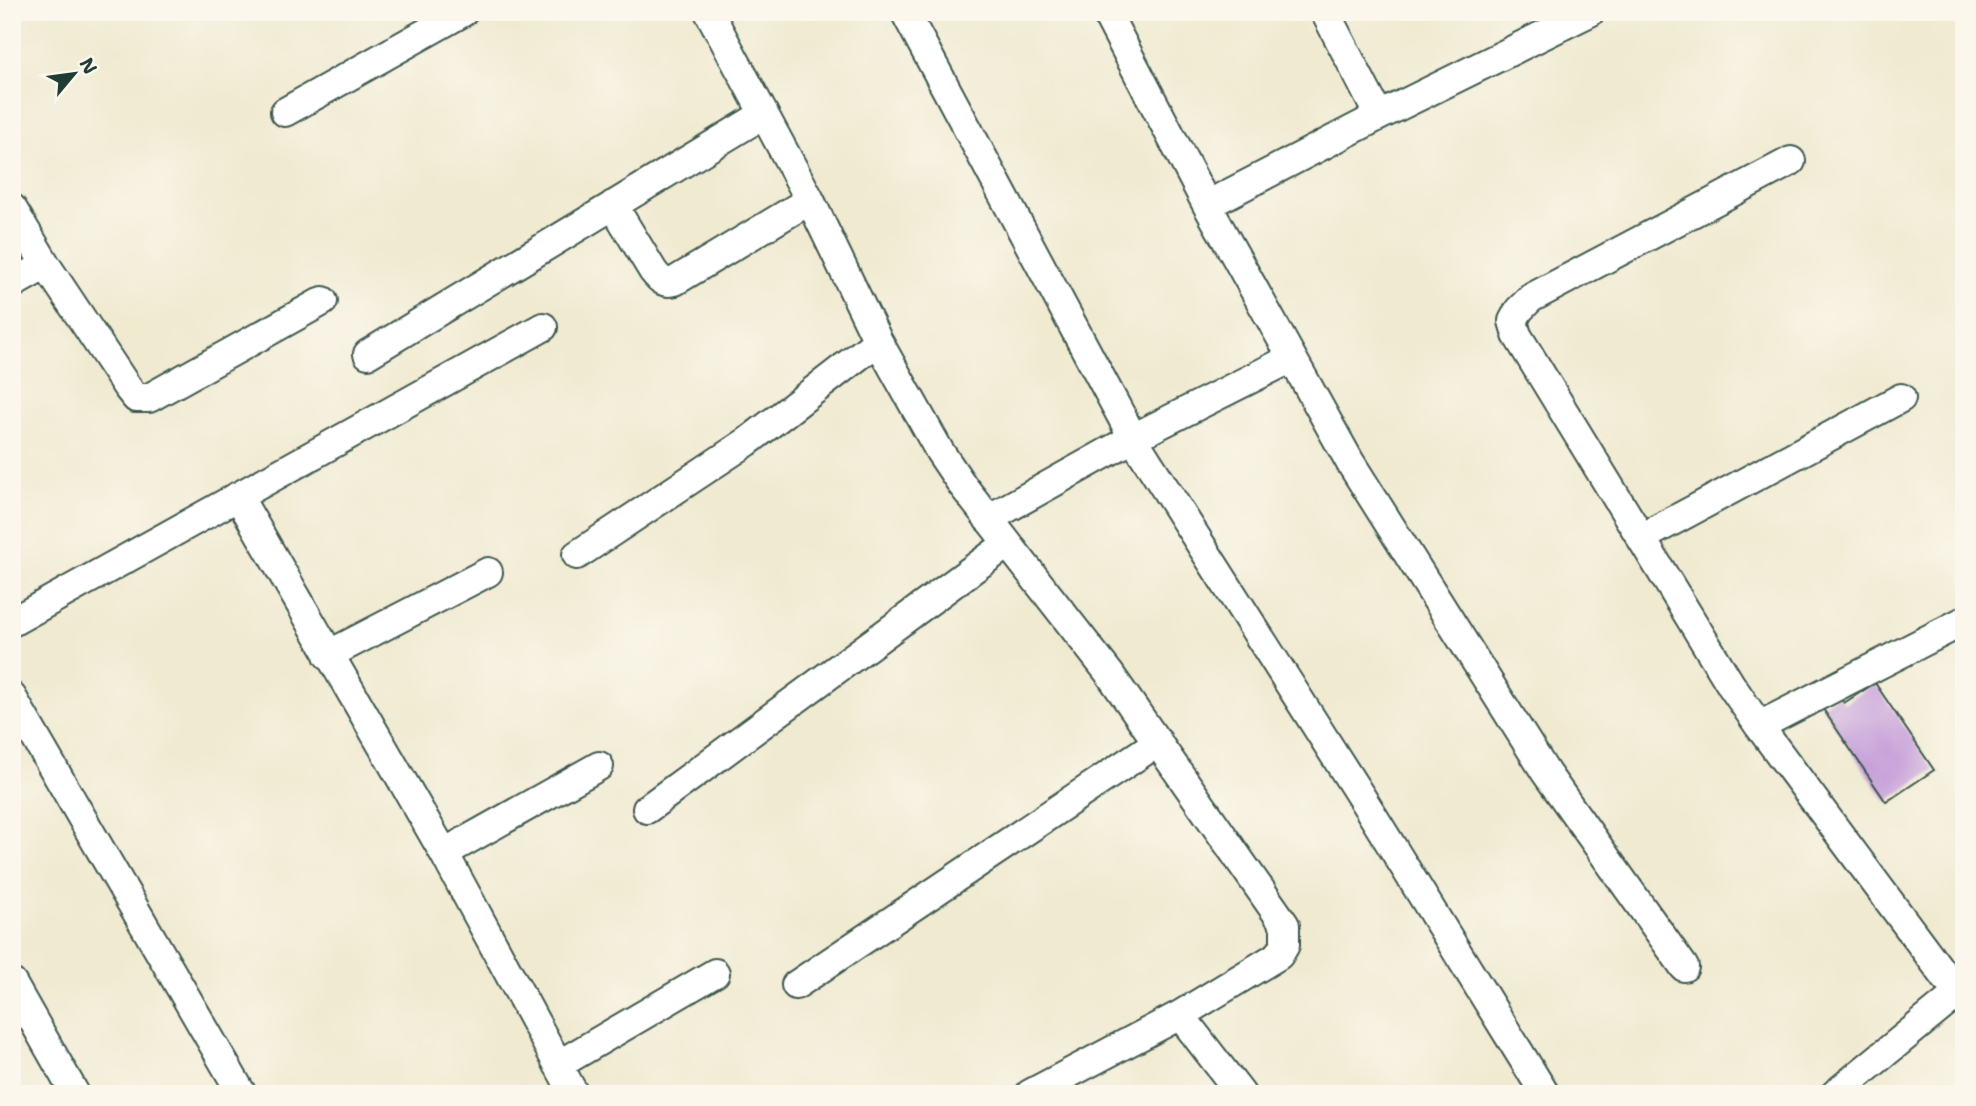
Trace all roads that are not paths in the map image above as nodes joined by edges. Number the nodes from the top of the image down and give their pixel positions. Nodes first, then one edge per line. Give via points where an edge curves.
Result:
1 (463, 12) edge
2 (709, 12) edge
3 (905, 12) edge
4 (1106, 12) edge
5 (1325, 12) edge
6 (1590, 12) edge
7 (285, 112) dead end
8 (764, 114) junction
9 (1379, 116) junction
10 (1791, 161) dead end
11 (810, 200) junction
12 (613, 205) junction
13 (1207, 205) junction
14 (12, 208) edge
15 (46, 265) junction
16 (12, 284) edge
17 (323, 301) dead end
18 (543, 327) dead end
19 (878, 341) junction
20 (368, 354) dead end
21 (1292, 358) junction
22 (1901, 398) dead end
23 (1133, 438) junction
24 (237, 496) junction
25 (988, 519) junction
26 (1643, 537) junction
27 (1007, 544) junction
28 (577, 555) dead end
29 (488, 572) dead end
30 (12, 622) edge
31 (1959, 632) edge
32 (328, 655) junction
33 (12, 697) edge
34 (1759, 726) junction
35 (1158, 742) junction
36 (599, 766) dead end
37 (647, 809) dead end
38 (444, 853) junction
39 (1685, 968) dead end
40 (715, 973) dead end
41 (12, 983) edge
42 (796, 985) dead end
43 (1961, 998) edge
44 (1180, 1015) junction
45 (558, 1065) junction
46 (75, 1094) edge
47 (242, 1094) edge
48 (573, 1094) edge
49 (1030, 1094) edge
50 (1241, 1094) edge
51 (1545, 1094) edge
52 (1835, 1094) edge

1 - 7 street
2 - 8 street
3 - 23 street
4 - 13 street
5 - 9 street
6 - 9 street
8 - 11 street
8 - 12 street
9 - 13 street
10 - 26 street via 1531,298 1515,315 1517,335
11 - 12 street via 669,283 653,271
11 - 19 street
12 - 20 street
13 - 21 street
14 - 15 street
15 - 16 street
15 - 17 street via 127,387 142,399
18 - 24 street
19 - 25 street via 940,452
19 - 28 street via 747,442
21 - 23 street
21 - 39 street via 1350,462 1546,773
22 - 26 street
23 - 25 street
23 - 51 street
24 - 30 street
24 - 32 street
25 - 27 street
26 - 34 street
27 - 35 street
27 - 37 street
29 - 32 street
31 - 34 street
32 - 38 street
33 - 47 street
34 - 43 street
35 - 42 street
35 - 44 street via 1285,925 1285,946 1279,955
36 - 38 street
38 - 45 street
40 - 45 street
41 - 46 street
43 - 52 street
44 - 49 street
44 - 50 street
45 - 48 street

